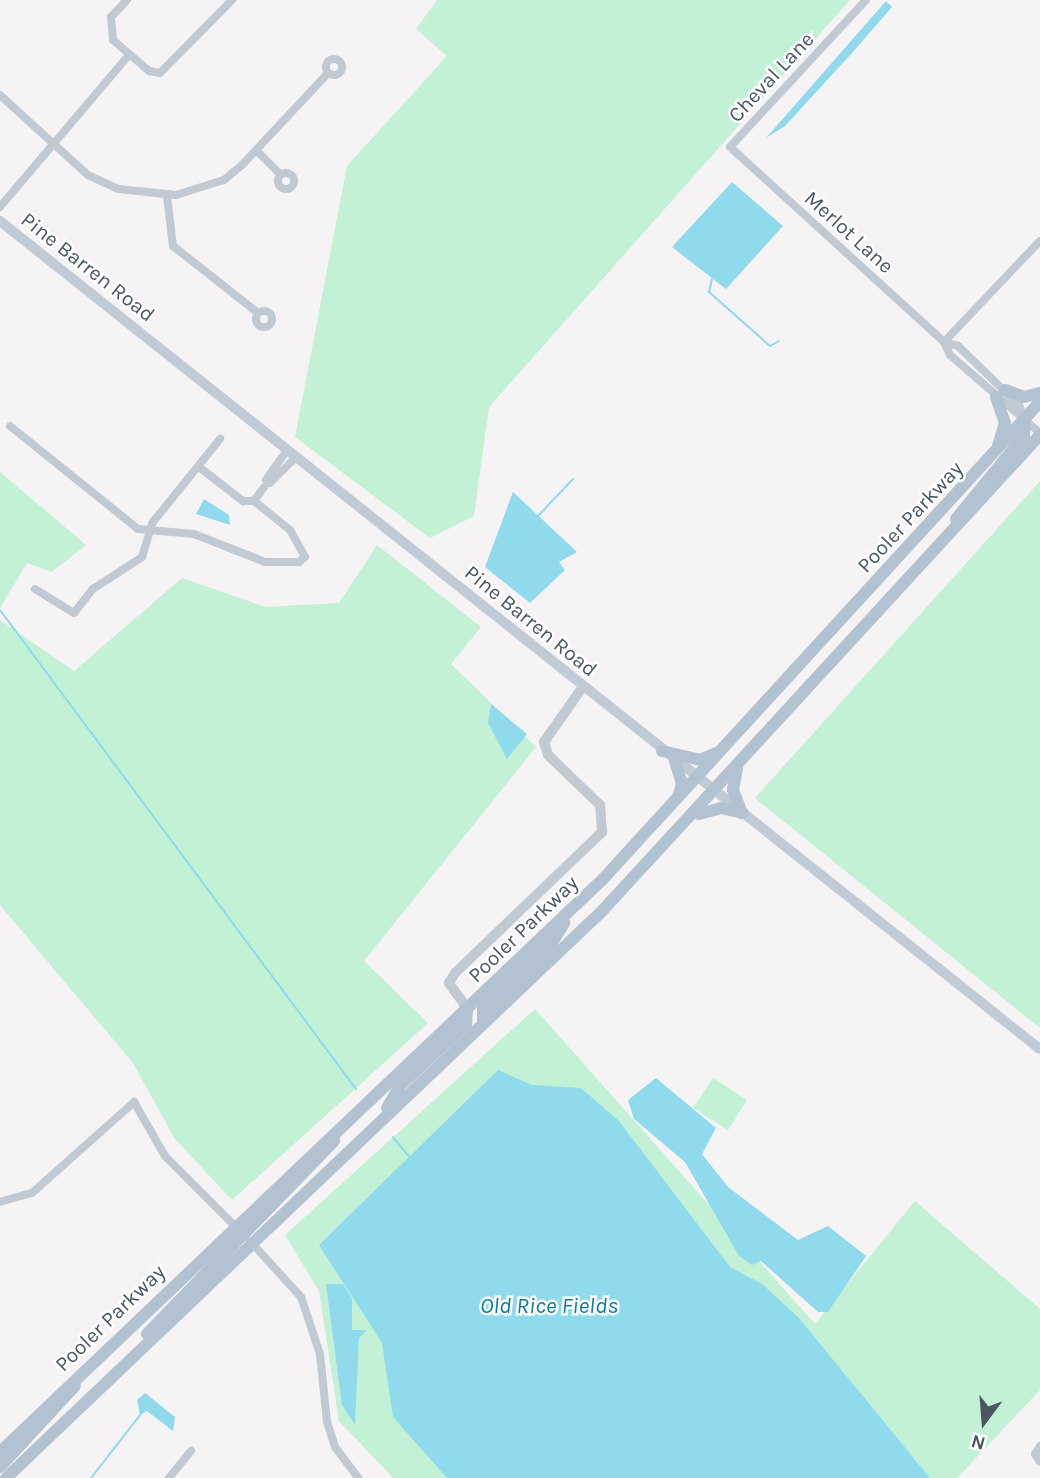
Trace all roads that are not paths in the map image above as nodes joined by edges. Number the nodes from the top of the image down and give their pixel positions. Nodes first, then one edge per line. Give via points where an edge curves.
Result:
1 (127, 0) edge
2 (232, 0) edge
3 (866, 0) edge
4 (128, 56) junction
5 (328, 73) dead end
6 (0, 95) edge
7 (49, 143) junction
8 (730, 147) joint
9 (257, 151) junction
10 (280, 174) dead end
11 (167, 196) junction
12 (0, 207) edge
13 (0, 222) edge
14 (1040, 241) edge
15 (258, 313) dead end
16 (944, 342) junction
17 (1040, 393) edge
18 (1000, 394) junction
19 (1040, 402) edge
20 (10, 426) dead end
21 (1036, 426) edge
22 (220, 439) dead end
23 (996, 451) junction
24 (291, 453) junction
25 (199, 467) junction
26 (254, 501) junction
27 (152, 531) junction
28 (938, 547) junction
29 (35, 589) dead end
30 (583, 688) junction
31 (663, 751) junction
32 (722, 751) junction
33 (675, 761) junction
34 (737, 769) junction
35 (697, 779) junction
36 (716, 792) junction
37 (675, 802) junction
38 (742, 813) junction
39 (691, 818) junction
40 (573, 908) junction
41 (467, 1009) junction
42 (483, 1024) junction
43 (1040, 1049) edge
44 (380, 1121) junction
45 (0, 1202) edge
46 (243, 1234) junction
47 (92, 1363) junction
48 (1040, 1446) edge
49 (191, 1451) dead end
50 (0, 1452) edge
51 (1040, 1462) edge
52 (0, 1467) edge
53 (6, 1478) edge
54 (169, 1478) edge
55 (358, 1478) edge

1 - 4 street via 109,28
2 - 4 street via 168,69 149,71
3 - 8 street, Cheval Lane
4 - 7 street
5 - 9 street
6 - 7 street
7 - 11 street via 107,185
7 - 12 street
8 - 16 street, Merlot Lane
9 - 10 street
9 - 11 street via 224,180
11 - 15 street via 173,246
13 - 24 main road, Pine Barren Road
14 - 16 street
16 - 18 street, Merlot Lane via 958,346
17 - 18 main road via 1024,397
18 - 21 street, Merlot Lane
18 - 23 main road via 1005,423
19 - 21 main road, Pooler Parkway
20 - 27 street via 136,527
21 - 23 main road, Pooler Parkway
21 - 28 main road, Pooler Parkway
21 - 28 main road via 975,489
22 - 25 street
23 - 32 main road, Pooler Parkway
24 - 26 street
24 - 30 main road, Pine Barren Road
25 - 26 street via 240,500
25 - 27 street
26 - 27 street via 290,530 305,557 299,562 265,562 194,534
27 - 29 street via 141,559 93,589 74,614
28 - 34 main road, Pooler Parkway
30 - 31 main road, Pine Barren Road
30 - 41 street via 544,742 548,754 600,805 602,832 455,973 449,983
31 - 32 main road via 700,760
31 - 33 main road, Pine Barren Road
32 - 35 main road, Pooler Parkway
33 - 35 main road, Pine Barren Road
33 - 37 main road via 682,784
34 - 36 main road, Pooler Parkway
34 - 38 main road via 733,790
35 - 36 main road, Pine Barren Road
35 - 37 main road, Pooler Parkway
36 - 38 main road, Pine Barren Road
36 - 39 main road, Pooler Parkway
37 - 40 main road, Pooler Parkway
38 - 39 main road via 721,808
38 - 43 main road, Pine Barren Road
39 - 42 main road, Pooler Parkway
40 - 41 main road, Pooler Parkway
40 - 42 main road via 551,944 483,1007
41 - 44 main road via 466,1024 400,1086
41 - 46 main road, Pooler Parkway via 348,1121 318,1163
42 - 44 main road, Pooler Parkway
44 - 46 main road, Pooler Parkway
45 - 46 street via 32,1193 135,1102 165,1156
46 - 47 main road, Pooler Parkway
46 - 53 main road, Pooler Parkway via 156,1319 138,1349
46 - 55 street via 301,1297 320,1354 331,1434
47 - 50 main road, Pooler Parkway
47 - 52 main road
48 - 51 street via 1035,1454
49 - 54 street

